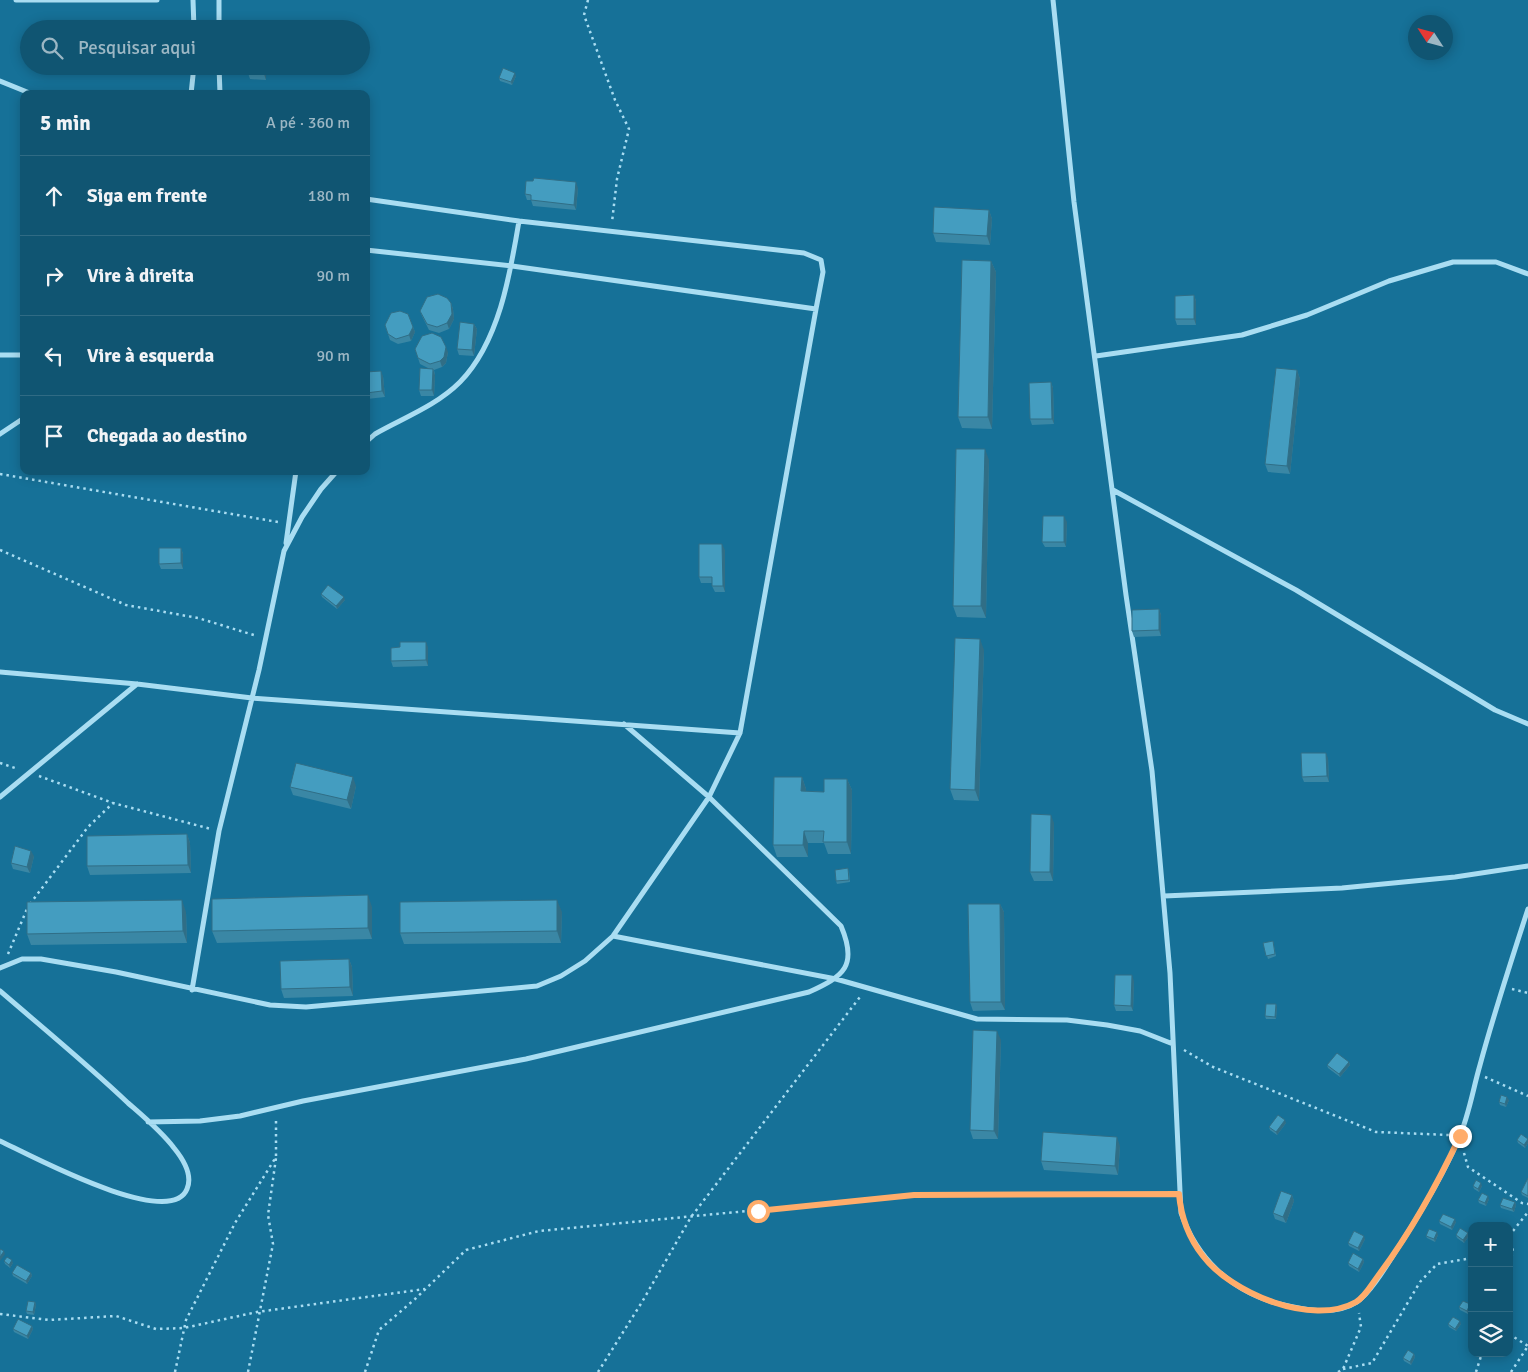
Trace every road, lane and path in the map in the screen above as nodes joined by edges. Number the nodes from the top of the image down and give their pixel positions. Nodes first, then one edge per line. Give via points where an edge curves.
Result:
1 (16, 0) edge
2 (157, 0) edge
3 (193, 0) edge
4 (220, 0) edge
5 (588, 0) edge
6 (1053, 0) edge
7 (194, 20) edge
8 (219, 20) edge
9 (193, 75) edge
10 (220, 75) edge
11 (0, 81) edge
12 (22, 90) edge
13 (192, 90) edge
14 (220, 90) edge
15 (370, 200) edge
16 (519, 221) junction
17 (610, 231) junction
18 (370, 250) edge
19 (512, 266) junction
20 (1528, 274) edge
21 (816, 310) junction
22 (0, 354) edge
23 (20, 355) edge
24 (1096, 356) junction
25 (20, 421) edge
26 (0, 434) edge
27 (370, 438) edge
28 (0, 474) edge
29 (296, 475) edge
30 (334, 475) edge
31 (1113, 490) junction
32 (290, 524) junction
33 (0, 550) edge
34 (284, 551) junction
35 (266, 638) junction
36 (0, 672) edge
37 (137, 684) junction
38 (252, 698) junction
39 (624, 724) junction
40 (1528, 724) edge
41 (740, 733) junction
42 (0, 763) edge
43 (28, 772) junction
44 (0, 797) edge
45 (709, 797) junction
46 (113, 803) junction
47 (219, 831) junction
48 (1528, 866) edge
49 (1164, 896) junction
50 (1528, 909) edge
51 (613, 936) junction
52 (2, 967) edge
53 (836, 979) junction
54 (867, 988) junction
55 (192, 990) junction
56 (0, 991) edge
57 (1501, 993) junction
58 (1528, 993) edge
59 (1173, 1044) junction
60 (1480, 1065) junction
61 (1528, 1096) edge
62 (276, 1108) junction
63 (148, 1122) junction
64 (1460, 1136) junction
65 (0, 1141) edge
66 (276, 1157) junction
67 (1179, 1194) junction
68 (1528, 1204) edge
69 (1528, 1212) edge
70 (691, 1217) junction
71 (1513, 1231) edge
72 (1468, 1259) edge
73 (425, 1289) junction
74 (1358, 1302) junction
75 (260, 1312) junction
76 (0, 1314) edge
77 (184, 1328) junction
78 (1513, 1337) edge
79 (1528, 1346) edge
80 (1481, 1357) edge
81 (1343, 1369) junction
82 (175, 1372) edge
83 (248, 1372) edge
84 (365, 1372) edge
85 (598, 1372) edge
86 (1338, 1372) edge
87 (1476, 1372) edge
88 (1511, 1372) edge

1 - 2 street
3 - 7 street
4 - 8 street
5 - 17 path via 584,15 615,100 630,129 617,179
6 - 24 street via 1074,202
9 - 13 street
10 - 14 street
11 - 12 street
15 - 16 street
16 - 17 street
16 - 19 street
17 - 21 street via 812,254 821,260 822,266
18 - 19 street
19 - 21 street
19 - 27 street via 494,324 479,355 460,382 438,399
20 - 24 street via 1496,262 1453,262 1389,281 1307,315 1242,335
21 - 41 street
22 - 23 street
24 - 31 street
25 - 26 street
28 - 32 path
29 - 32 street
30 - 34 street via 302,517
31 - 40 street via 1296,590 1486,705
31 - 49 street via 1144,705
32 - 34 street
33 - 35 path via 126,604 198,618
34 - 35 street
35 - 38 street
36 - 37 street
37 - 38 street
37 - 43 street
38 - 39 street
38 - 47 street
39 - 41 street
39 - 45 street
41 - 45 street
42 - 43 path
43 - 44 street
43 - 46 path
45 - 51 street
45 - 53 street via 841,926 847,939 848,953 845,967
46 - 47 path
46 - 52 path via 88,827 29,905
47 - 55 street
48 - 49 street via 1342,888
49 - 59 street
50 - 57 street
51 - 53 street
51 - 55 street via 585,961 537,986 306,1007 270,1005
52 - 55 street via 22,959 42,959
53 - 54 street
53 - 62 street via 809,992 526,1059
54 - 59 street via 978,1019 1067,1020 1108,1025 1140,1031
54 - 70 path
56 - 63 street
57 - 58 path via 1512,989
57 - 60 street
59 - 64 path via 1213,1067 1376,1132
59 - 67 street
60 - 61 path via 1484,1077
60 - 64 street
62 - 63 street via 200,1121
62 - 66 path
63 - 65 street via 174,1148 188,1172 190,1182 178,1199 152,1202 135,1199
64 - 68 path via 1468,1167
64 - 74 street via 1437,1185 1413,1225
66 - 75 path via 268,1215 273,1244
66 - 77 path via 235,1223
67 - 70 path via 914,1195
67 - 74 street via 1189,1237 1204,1258 1240,1286 1260,1298 1314,1310 1339,1309
69 - 71 path
70 - 73 path via 539,1231 466,1250
70 - 85 path
72 - 81 path via 1437,1264 1420,1282 1372,1362
73 - 75 path
73 - 84 path via 379,1330
74 - 81 path via 1361,1327
75 - 77 path
75 - 83 path
76 - 77 path via 50,1320 116,1316 156,1329
77 - 82 path
78 - 79 path
79 - 88 path
80 - 87 path
81 - 86 path

